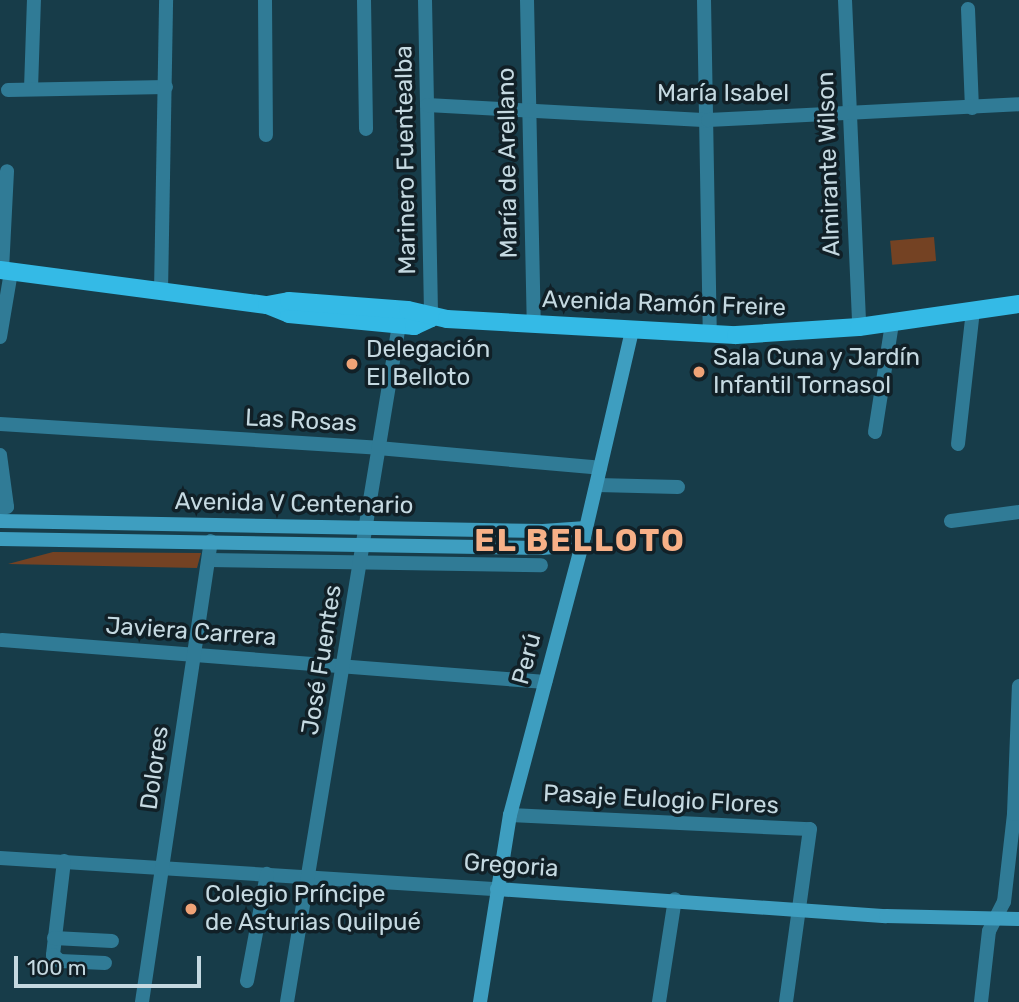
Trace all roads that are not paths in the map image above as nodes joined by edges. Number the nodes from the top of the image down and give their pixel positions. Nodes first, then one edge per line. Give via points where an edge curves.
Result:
1 (34, 0) edge
2 (166, 0) edge
3 (265, 0) edge
4 (364, 0) edge
5 (425, 0) edge
6 (527, 0) edge
7 (704, 0) edge
8 (845, 0) edge
9 (968, 9) dead end
10 (166, 87) junction
11 (31, 89) junction
12 (8, 90) dead end
13 (1019, 104) edge
14 (427, 105) junction
15 (972, 108) junction
16 (530, 111) junction
17 (850, 114) junction
18 (708, 120) junction
19 (366, 129) dead end
20 (266, 135) dead end
21 (7, 171) dead end
22 (4, 271) edge
23 (161, 292) junction
24 (1019, 304) edge
25 (267, 305) junction
26 (973, 310) junction
27 (425, 316) junction
28 (892, 323) junction
29 (399, 325) junction
30 (534, 325) junction
31 (859, 327) junction
32 (632, 331) junction
33 (0, 333) edge
34 (710, 335) junction
35 (0, 424) edge
36 (875, 432) dead end
37 (958, 444) dead end
38 (378, 448) junction
39 (0, 455) edge
40 (600, 468) junction
41 (597, 485) junction
42 (678, 487) dead end
43 (3, 507) edge
44 (1019, 512) edge
45 (0, 521) edge
46 (951, 521) dead end
47 (367, 528) junction
48 (585, 533) junction
49 (0, 539) edge
50 (211, 541) junction
51 (365, 543) junction
52 (549, 548) junction
53 (209, 560) junction
54 (360, 562) junction
55 (541, 565) dead end
56 (575, 572) junction
57 (2, 640) dead end
58 (194, 655) junction
59 (344, 666) junction
60 (545, 682) junction
61 (1019, 686) edge
62 (510, 815) junction
63 (0, 858) edge
64 (64, 861) junction
65 (163, 869) junction
66 (267, 874) junction
67 (311, 877) junction
68 (497, 888) junction
69 (675, 899) junction
70 (800, 909) junction
71 (993, 918) junction
72 (1019, 919) edge
73 (54, 938) junction
74 (112, 941) dead end
75 (105, 963) dead end
76 (247, 981) dead end
77 (142, 1002) edge
78 (287, 1002) edge
79 (480, 1002) edge
80 (659, 1002) edge
81 (786, 1002) edge
82 (981, 1002) edge

1 - 11 street
2 - 10 street
3 - 20 street
4 - 19 street
5 - 14 street, Marinero Fuentealba
6 - 16 street, María de Arellano
7 - 18 street
8 - 17 street, Almirante Wilson
9 - 15 street
10 - 11 street
10 - 23 street
11 - 12 street
13 - 15 street, María Isabel
14 - 16 street, María Isabel
14 - 27 street, Marinero Fuentealba
15 - 17 street, María Isabel
16 - 18 street, María Isabel
16 - 30 street, María de Arellano
17 - 18 street, María Isabel
17 - 31 street, Almirante Wilson
18 - 34 street
21 - 22 street
22 - 23 main road, Avenida Ramón Freire
22 - 33 street
23 - 25 main road, Avenida Ramón Freire
24 - 26 main road, Avenida Ramón Freire
25 - 27 main road, Avenida Ramón Freire via 302,302
25 - 29 main road, Avenida Ramón Freire via 289,314
26 - 28 main road, Avenida Ramón Freire
26 - 37 street
27 - 29 main road, Avenida Ramón Freire via 414,326
27 - 30 main road, Avenida Ramón Freire
28 - 31 main road, Avenida Ramón Freire
28 - 36 street
29 - 38 street, José Fuentes
30 - 32 main road, Avenida Ramón Freire
31 - 34 main road, Avenida Ramón Freire
32 - 34 main road, Avenida Ramón Freire
32 - 40 main road, Perú
35 - 38 street, Las Rosas
38 - 40 street, Las Rosas
38 - 47 street, José Fuentes
39 - 43 street
40 - 41 main road, Perú
41 - 42 street
41 - 48 main road, Perú
44 - 46 street
45 - 47 main road, Avenida V Centenario
47 - 48 main road, Avenida V Centenario
47 - 51 street, José Fuentes
48 - 52 main road, Avenida V Centenario via 567,546
48 - 56 main road, Perú
49 - 50 main road, Avenida V Centenario
50 - 51 main road, Avenida V Centenario
50 - 53 street, Dolores
51 - 52 main road, Avenida V Centenario
51 - 54 street, José Fuentes
52 - 56 main road via 566,554
53 - 54 street
53 - 58 street, Dolores
54 - 55 street
54 - 59 street, José Fuentes
56 - 60 main road, Perú
57 - 58 street, Javiera Carrera
58 - 59 street, Javiera Carrera
58 - 65 street, Dolores
59 - 60 street, Javiera Carrera
59 - 67 street, José Fuentes
60 - 62 main road, Perú
61 - 71 street via 1014,814 1002,911
62 - 68 main road, Perú
62 - 70 street, Pasaje Eulogio Flores via 706,828 810,829
63 - 64 street, Gregoria
64 - 65 street, Gregoria
64 - 73 street
65 - 66 street, Gregoria
65 - 77 street, Dolores
66 - 67 street, Gregoria
66 - 76 street
67 - 68 street, Gregoria
67 - 78 street, José Fuentes
68 - 69 main road, Gregoria
68 - 79 main road, Perú
69 - 70 main road, Gregoria
69 - 80 street
70 - 71 main road, Gregoria
70 - 81 street
71 - 72 main road, Gregoria
71 - 82 street
73 - 74 street
73 - 75 street via 57,960

